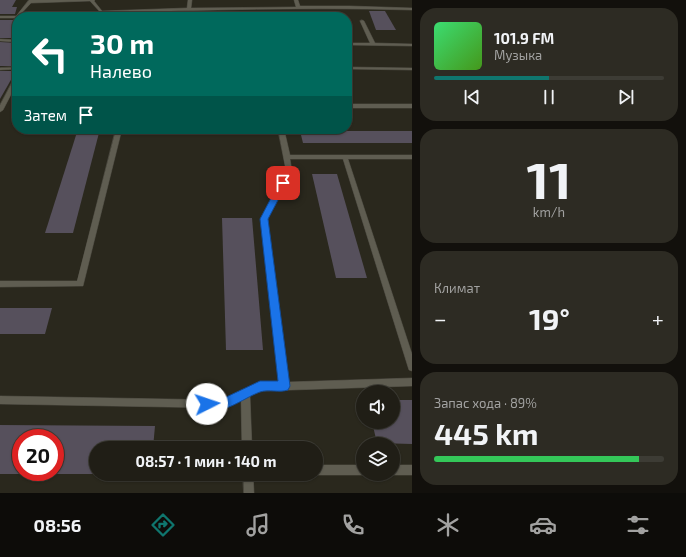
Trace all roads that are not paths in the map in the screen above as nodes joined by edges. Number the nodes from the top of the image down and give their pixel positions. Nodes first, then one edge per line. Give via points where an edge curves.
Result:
1 (190, 0) edge
2 (296, 0) edge
3 (30, 1) edge
4 (93, 1) edge
5 (298, 8) junction
6 (189, 9) junction
7 (412, 9) edge
8 (172, 11) joint
9 (21, 12) edge
10 (0, 17) edge
11 (12, 17) edge
12 (362, 21) dead end
13 (0, 40) edge
14 (12, 41) edge
15 (352, 44) edge
16 (373, 44) junction
17 (412, 45) edge
18 (0, 68) edge
19 (12, 68) edge
20 (352, 68) edge
21 (412, 69) edge
22 (12, 87) edge
23 (352, 106) edge
24 (412, 106) edge
25 (0, 110) edge
26 (118, 134) edge
27 (282, 134) edge
28 (287, 157) junction
29 (344, 157) junction
30 (412, 157) edge
31 (0, 284) edge
32 (412, 367) edge
33 (412, 382) edge
34 (284, 386) junction
35 (245, 394) junction
36 (0, 400) edge
37 (247, 441) edge
38 (323, 470) edge
39 (356, 470) edge
40 (400, 470) edge
41 (412, 470) edge
42 (248, 481) edge
43 (249, 493) edge

1 - 6 lane
2 - 5 lane
3 - 4 lane
3 - 9 lane
4 - 8 lane via 101,12
5 - 6 lane via 246,6
5 - 7 lane
6 - 8 lane
10 - 11 lane
12 - 16 lane
13 - 14 lane
15 - 16 lane
16 - 17 lane
18 - 19 lane
20 - 21 lane
22 - 25 lane
23 - 24 lane
26 - 31 lane via 80,284
27 - 28 lane
28 - 29 lane
28 - 34 lane via 289,171 264,219
29 - 30 lane
29 - 32 lane
33 - 34 lane
34 - 35 lane via 260,386
35 - 36 lane via 223,404
35 - 37 lane
38 - 39 lane
40 - 41 lane
42 - 43 lane

